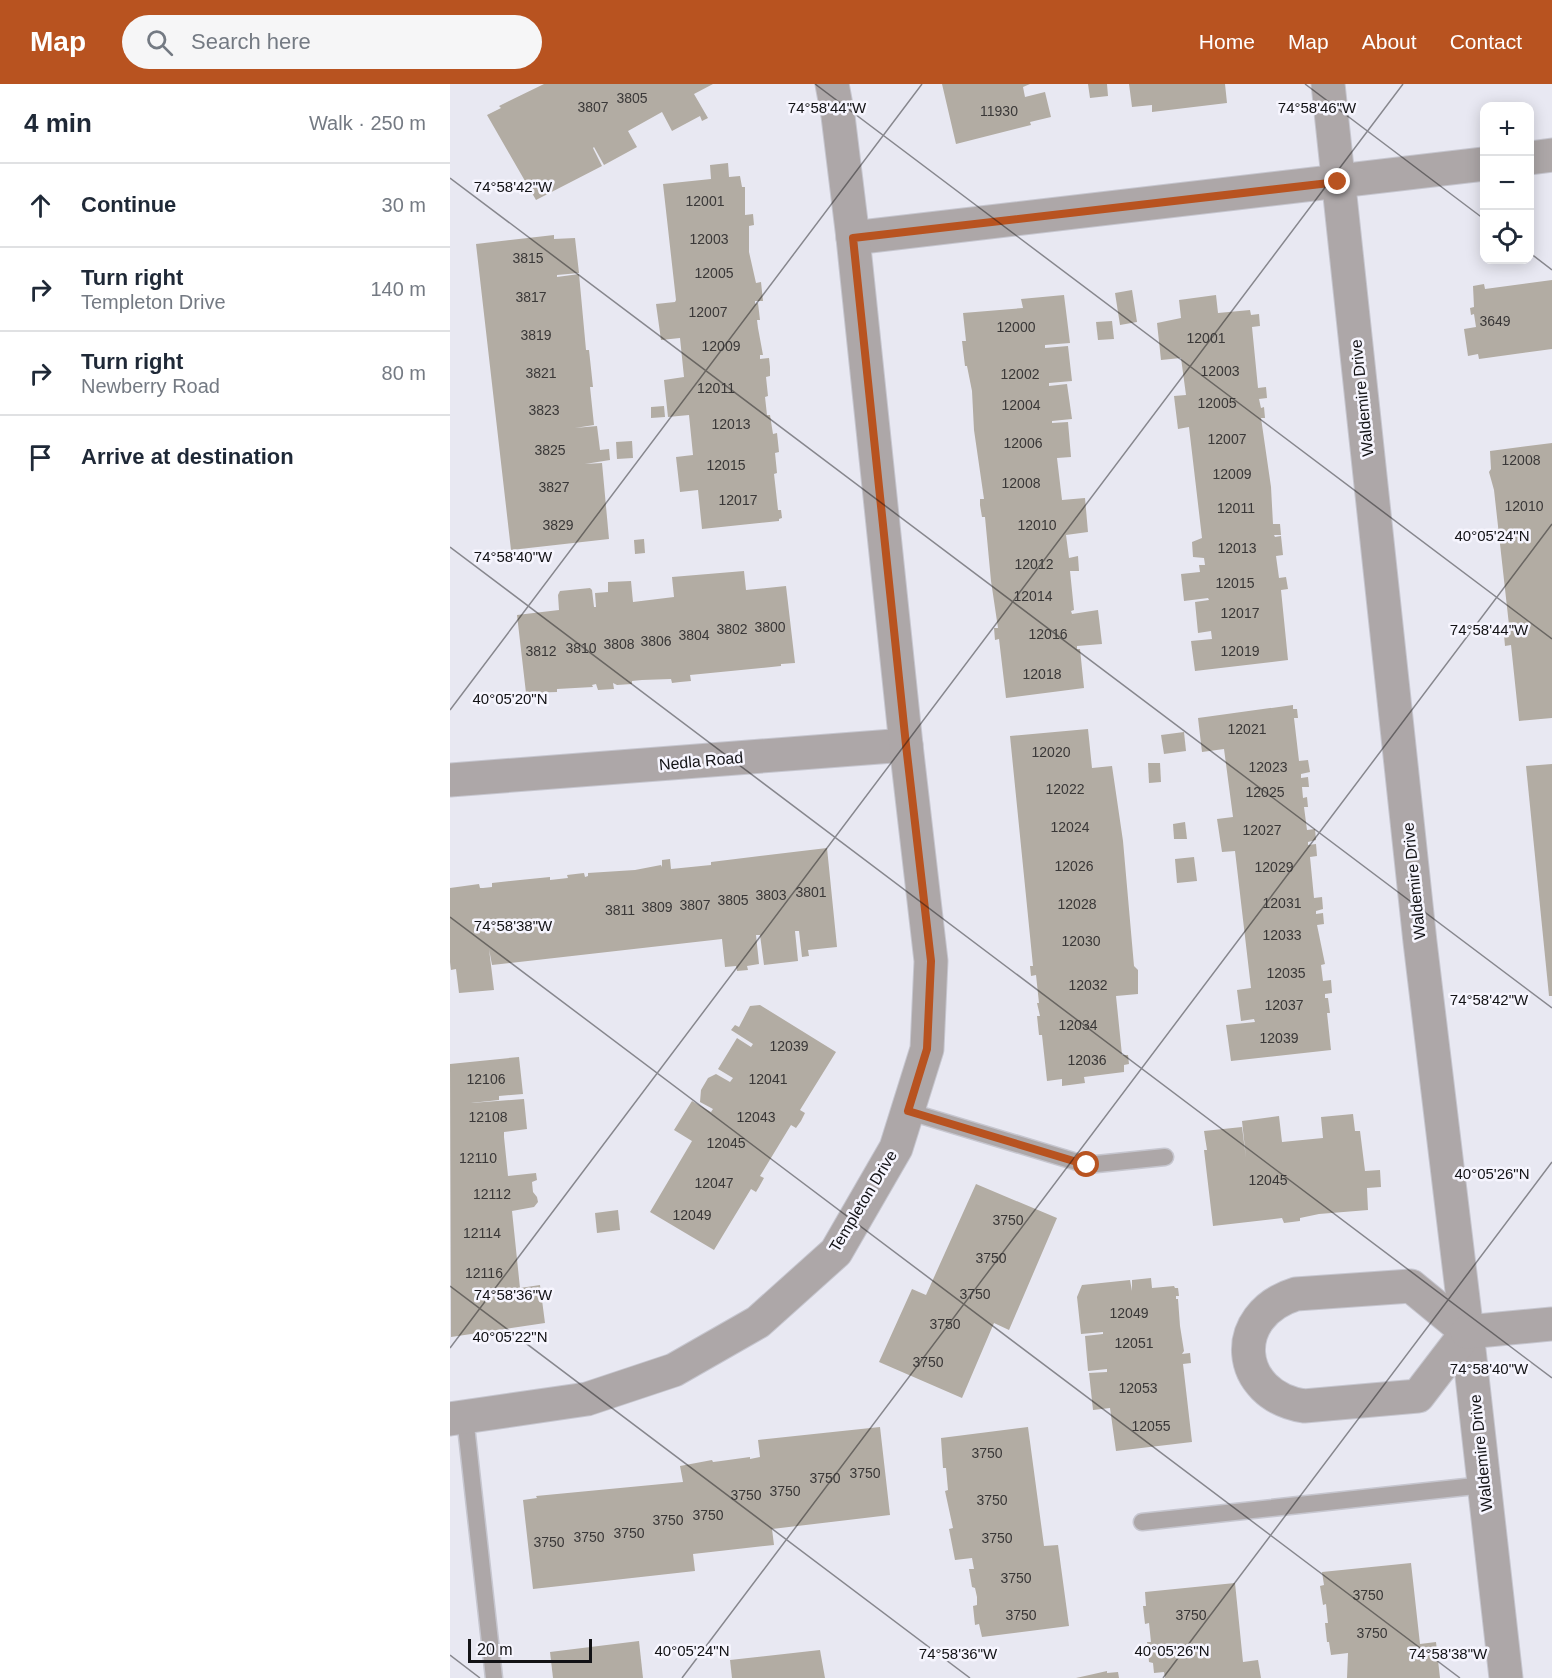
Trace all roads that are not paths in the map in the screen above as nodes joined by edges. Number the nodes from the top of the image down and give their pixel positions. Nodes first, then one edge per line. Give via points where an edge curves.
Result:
1 (832, 84) edge
2 (1328, 84) edge
3 (1552, 156) edge
4 (1534, 158) edge
5 (1480, 165) edge
6 (1338, 182) junction
7 (853, 238) junction
8 (906, 745) junction
9 (450, 780) edge
10 (908, 1111) junction
11 (1165, 1157) dead end
12 (1552, 1324) edge
13 (1467, 1332) junction
14 (457, 1418) edge
15 (1484, 1485) junction
16 (1142, 1522) dead end
17 (494, 1678) edge
18 (1506, 1678) edge

1 - 7 street, Templeton Drive
2 - 6 street, Waldemire Drive
3 - 4 street
5 - 6 street
6 - 7 street
6 - 13 street, Waldemire Drive
7 - 8 street, Templeton Drive
8 - 9 street, Nedla Road
8 - 10 street, Templeton Drive via 931,961 927,1049
10 - 11 lane via 1087,1165
10 - 14 street, Templeton Drive via 896,1148 836,1252 758,1322 674,1370 587,1399
12 - 13 street
13 - 13 street via 1411,1286 1296,1294 1280,1299 1257,1320 1250,1336 1251,1369 1260,1384 1287,1404 1304,1406 1418,1396
13 - 15 street, Waldemire Drive
14 - 17 lane
15 - 16 lane
15 - 18 street, Waldemire Drive

